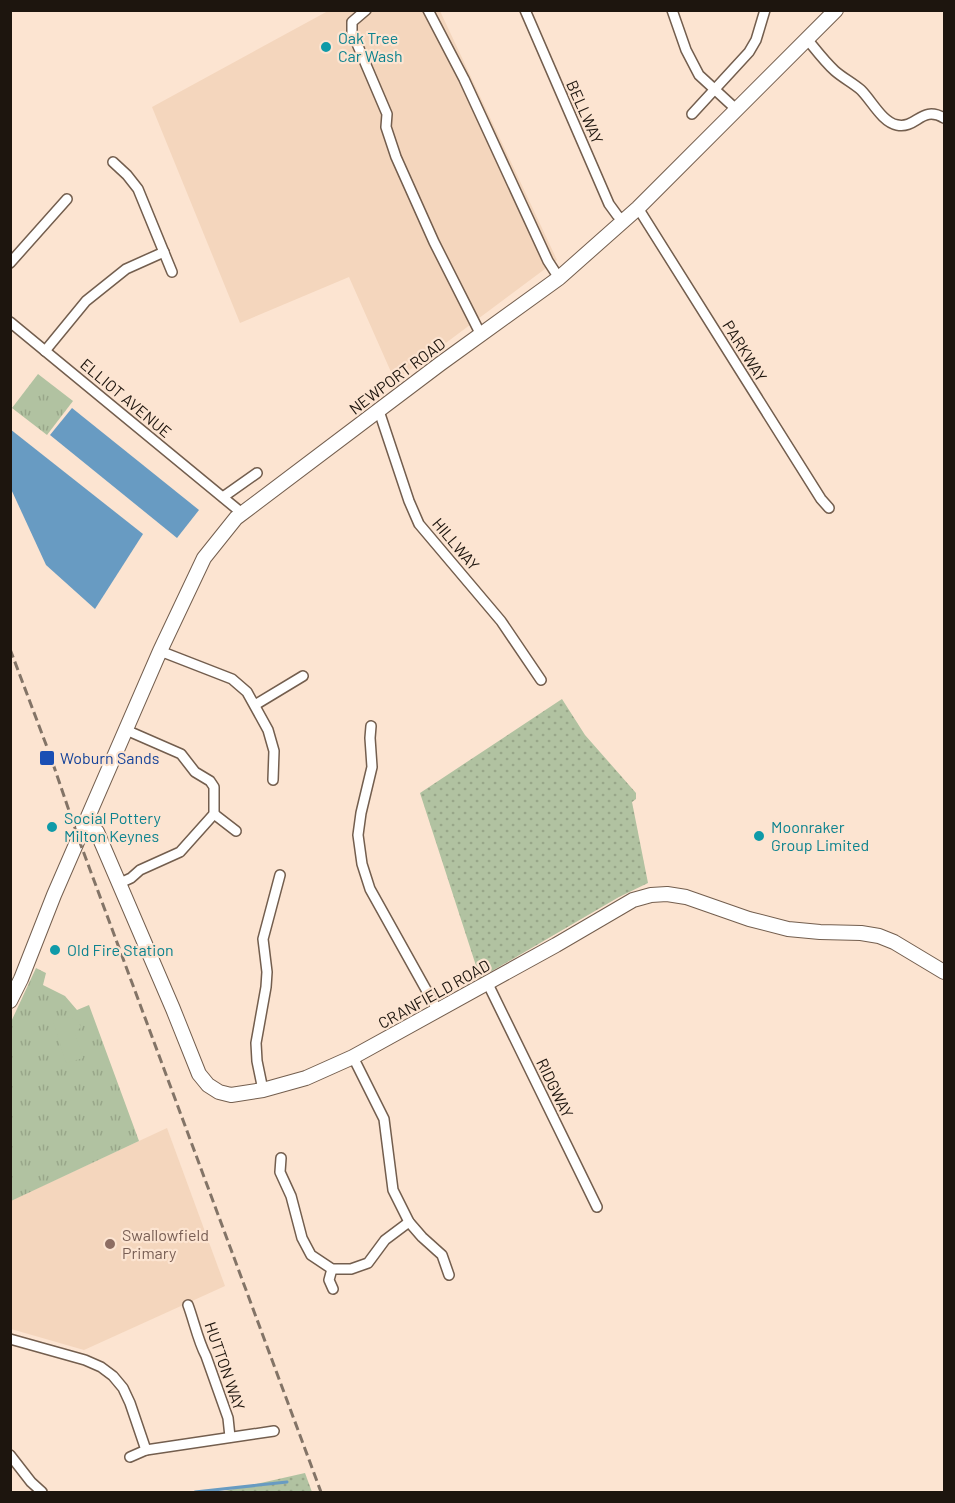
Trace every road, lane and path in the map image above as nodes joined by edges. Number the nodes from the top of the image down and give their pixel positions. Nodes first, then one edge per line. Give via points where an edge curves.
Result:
1 (366, 10) edge
2 (428, 10) edge
3 (525, 10) edge
4 (672, 10) edge
5 (765, 10) edge
6 (836, 10) edge
7 (807, 39) junction
8 (715, 89) junction
9 (737, 110) junction
10 (692, 114) dead end
11 (945, 118) edge
12 (113, 162) dead end
13 (67, 199) dead end
14 (638, 208) junction
15 (624, 222) junction
16 (164, 252) junction
17 (10, 263) edge
18 (172, 272) dead end
19 (559, 278) junction
20 (10, 322) edge
21 (480, 333) junction
22 (45, 351) junction
23 (379, 411) junction
24 (257, 473) dead end
25 (223, 497) junction
26 (830, 508) dead end
27 (243, 514) junction
28 (160, 651) junction
29 (303, 676) dead end
30 (541, 680) dead end
31 (255, 705) junction
32 (371, 726) dead end
33 (126, 730) junction
34 (273, 780) dead end
35 (214, 814) junction
36 (87, 822) junction
37 (236, 831) dead end
38 (280, 874) dead end
39 (118, 884) junction
40 (945, 972) edge
41 (487, 982) junction
42 (10, 1000) edge
43 (438, 1011) junction
44 (353, 1057) junction
45 (263, 1090) junction
46 (281, 1158) dead end
47 (597, 1207) dead end
48 (409, 1222) junction
49 (332, 1269) junction
50 (449, 1275) dead end
51 (333, 1289) dead end
52 (188, 1305) dead end
53 (10, 1339) edge
54 (274, 1431) dead end
55 (230, 1437) junction
56 (146, 1450) junction
57 (10, 1455) edge
58 (130, 1457) dead end
59 (42, 1492) edge

1 - 21 street via 352,22 352,32 387,114 386,127 396,157
2 - 19 street
3 - 15 street, BELLWAY via 609,204
4 - 8 street via 699,75
5 - 8 street via 753,46
6 - 7 street, NEWPORT ROAD
7 - 9 street, NEWPORT ROAD
7 - 11 street via 834,70 894,125 905,126 926,114
8 - 9 street
8 - 10 street
9 - 14 street, NEWPORT ROAD
12 - 16 street via 138,189
13 - 17 street
14 - 15 street, NEWPORT ROAD
14 - 26 street, PARKWAY via 820,499
15 - 19 street, NEWPORT ROAD
16 - 18 street
16 - 22 street via 126,269 86,301
19 - 21 street, NEWPORT ROAD
20 - 22 street, ELLIOT AVENUE
21 - 23 street, NEWPORT ROAD
22 - 25 street, ELLIOT AVENUE
23 - 27 street, NEWPORT ROAD
23 - 30 street, HILLWAY via 419,524 501,621
24 - 25 street
25 - 27 street, ELLIOT AVENUE
27 - 28 street, NEWPORT ROAD via 204,558
28 - 31 street via 232,679
28 - 33 street, NEWPORT ROAD
29 - 31 street
31 - 34 street via 274,751
32 - 43 street via 372,767 358,835 362,864 370,889
33 - 35 street via 181,754 195,772 210,781 214,787
33 - 36 street, NEWPORT ROAD
35 - 37 street
35 - 39 street via 180,852
36 - 39 street, CRANFIELD ROAD via 97,832
36 - 42 street, NEWPORT ROAD
38 - 45 street via 263,939 266,987 256,1043
39 - 45 street, CRANFIELD ROAD via 198,1074 219,1092 231,1095
40 - 41 street, CRANFIELD ROAD via 879,936 788,929 686,897 660,894 633,900
41 - 43 street, CRANFIELD ROAD
41 - 47 street, RIDGWAY
43 - 44 street, CRANFIELD ROAD
44 - 45 street, CRANFIELD ROAD via 306,1078
44 - 48 street via 384,1119 393,1190
46 - 49 street via 280,1172 302,1238 311,1255
48 - 49 street via 385,1240 368,1263 351,1269
48 - 50 street via 442,1255
49 - 51 street via 329,1280
52 - 55 street, HUTTON WAY via 228,1418
53 - 56 street via 85,1360 113,1376 130,1403
54 - 55 street
55 - 56 street
56 - 58 street
57 - 59 street

